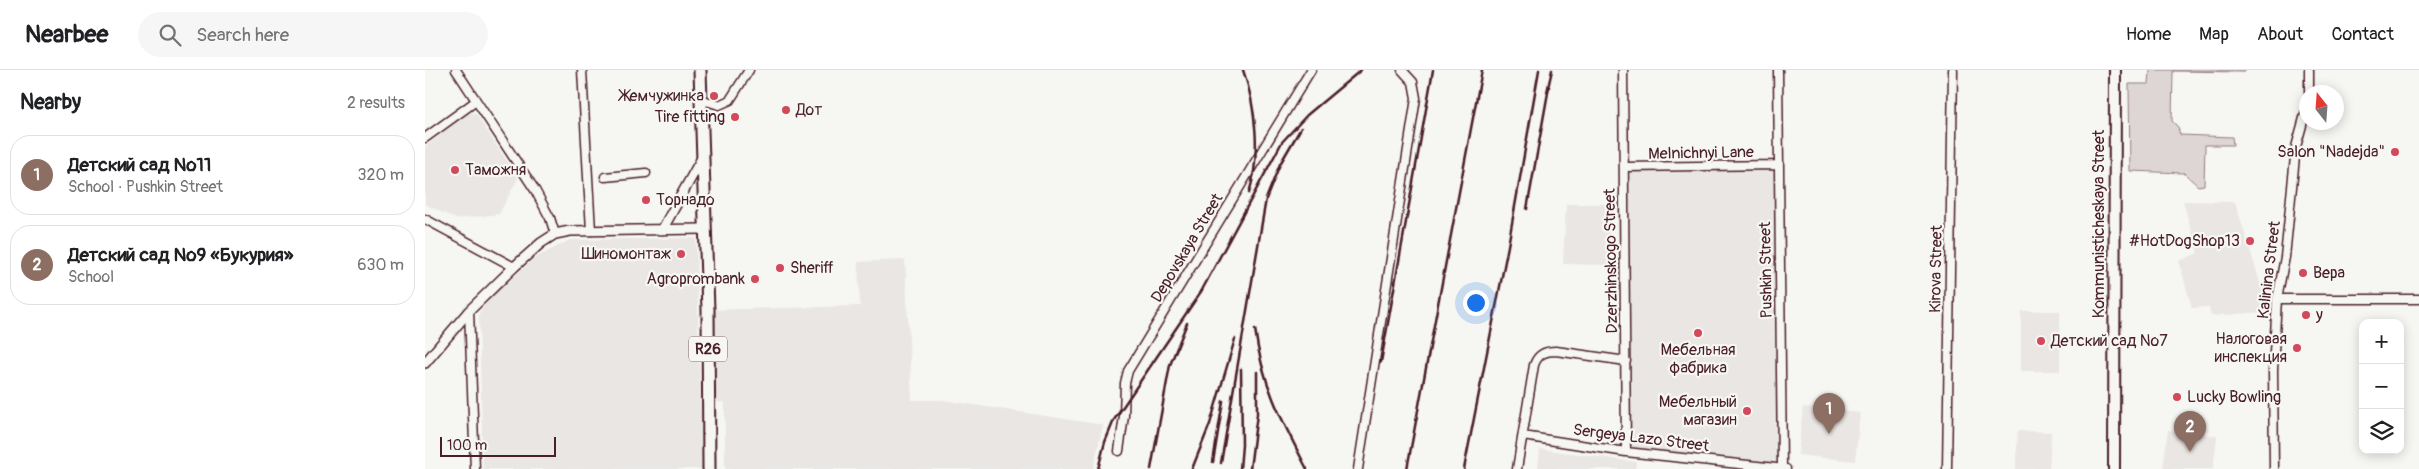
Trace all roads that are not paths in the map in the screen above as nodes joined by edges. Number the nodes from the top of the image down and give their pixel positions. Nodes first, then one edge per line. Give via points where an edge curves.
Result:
1 (457, 70) edge
2 (582, 70) edge
3 (700, 70) edge
4 (749, 70) edge
5 (1311, 70) edge
6 (1402, 70) edge
7 (1623, 70) edge
8 (1778, 70) edge
9 (1953, 70) edge
10 (2115, 70) edge
11 (2309, 70) edge
12 (2309, 85) edge
13 (700, 99) junction
14 (476, 101) junction
15 (2301, 130) edge
16 (425, 138) edge
17 (701, 158) junction
18 (1779, 165) junction
19 (1624, 167) junction
20 (646, 173) dead end
21 (605, 177) dead end
22 (425, 219) edge
23 (703, 229) junction
24 (591, 230) junction
25 (662, 230) junction
26 (555, 234) junction
27 (514, 267) junction
28 (2277, 299) junction
29 (2419, 299) edge
30 (469, 311) junction
31 (1626, 361) junction
32 (425, 364) edge
33 (1523, 436) junction
34 (1119, 451) dead end
35 (1626, 452) junction
36 (475, 469) edge
37 (709, 469) edge
38 (1358, 469) edge
39 (1517, 469) edge
40 (1784, 469) edge
41 (1947, 469) edge
42 (2114, 469) edge
43 (2274, 469) edge

1 - 14 street
2 - 24 street
3 - 13 main road, R26
4 - 13 street via 730,100 719,105
5 - 34 street, Depovskaya Street via 1131,366 1125,383
6 - 38 street via 1413,82 1417,98
7 - 19 street, Dzerzhinskogo Street
8 - 18 street, Pushkin Street
9 - 41 street, Kirova Street
10 - 42 main road, Kommunisticheskaya Street
11 - 12 street
13 - 17 main road, R26
14 - 16 street
14 - 26 street via 535,190 551,218
15 - 28 street, Kalinina Street
17 - 23 main road, R26
17 - 25 street
18 - 19 street, Melnichnyi Lane
18 - 40 street, Pushkin Street
19 - 31 street, Dzerzhinskogo Street
20 - 21 street
22 - 27 street
23 - 25 street
23 - 37 main road, R26 via 708,318
24 - 25 street
24 - 26 street
26 - 27 street
27 - 30 street
28 - 29 street
28 - 43 street, Kalinina Street via 2273,370
30 - 32 street
30 - 36 street
31 - 33 street via 1556,351 1539,356 1534,365
31 - 35 street, Dzerzhinskogo Street
33 - 35 street, Sergeya Lazo Street
33 - 39 street
35 - 40 street, Sergeya Lazo Street

